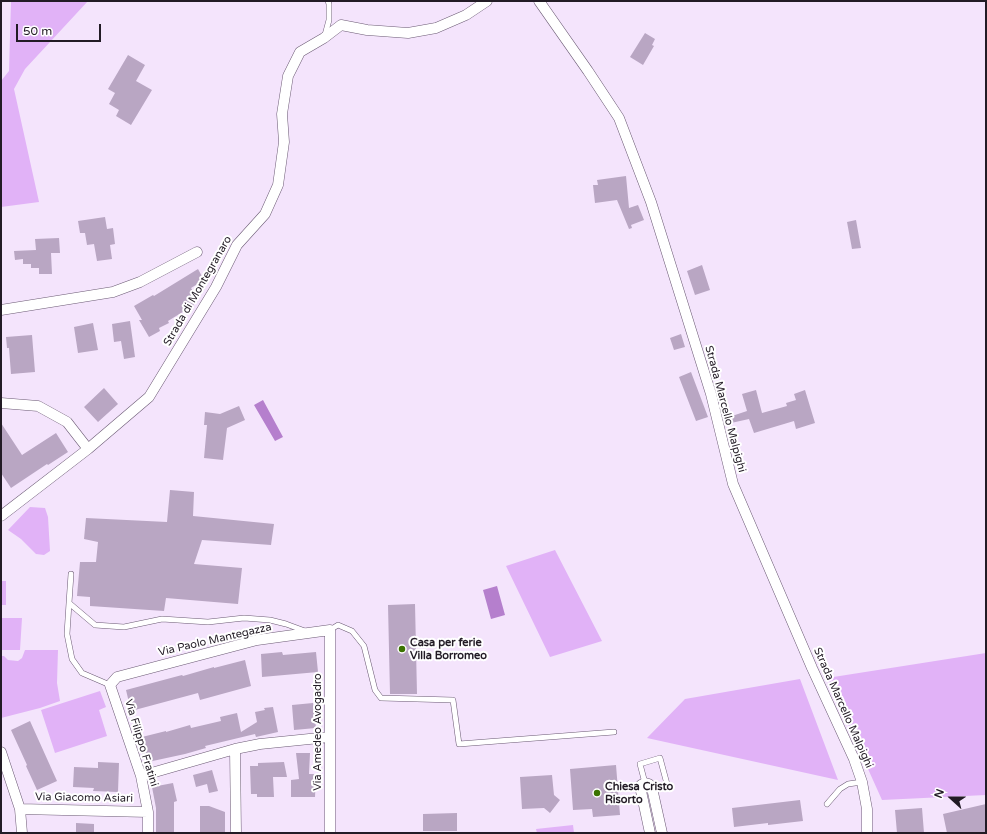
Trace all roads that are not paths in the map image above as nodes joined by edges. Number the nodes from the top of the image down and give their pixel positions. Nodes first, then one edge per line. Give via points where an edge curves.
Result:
1 (328, 1) edge
2 (487, 1) edge
3 (539, 1) edge
4 (324, 38) junction
5 (197, 252) dead end
6 (1, 310) edge
7 (1, 403) edge
8 (88, 449) junction
9 (1, 516) edge
10 (71, 574) dead end
11 (69, 604) junction
12 (330, 630) junction
13 (310, 633) junction
14 (110, 685) junction
15 (614, 732) dead end
16 (330, 737) junction
17 (234, 749) junction
18 (1, 752) edge
19 (142, 776) junction
20 (862, 782) junction
21 (646, 787) junction
22 (826, 804) dead end
23 (20, 809) junction
24 (148, 812) junction
25 (22, 833) edge
26 (148, 833) edge
27 (236, 833) edge
28 (330, 833) edge
29 (650, 833) edge
30 (662, 833) edge
31 (867, 833) edge

1 - 4 lane via 329,20
2 - 4 street, Strada di Montegranaro via 466,15 436,28 408,33 341,25
3 - 20 street, Strada Marcello Malpighi via 619,118 651,202 711,394 733,484
4 - 8 street, Strada di Montegranaro via 300,52 288,76 282,114 284,142 278,185 266,214 236,245 216,287 149,397
5 - 6 street via 140,282 113,292
7 - 8 street via 38,406 67,422
8 - 9 street, Strada di Montegranaro
10 - 11 lane
11 - 13 lane via 95,625 124,627 162,619 208,622 244,618 270,620
11 - 14 lane via 67,634 72,659 82,673
12 - 13 street, Via Paolo Mantegazza
12 - 15 lane via 338,625 352,631 364,646 375,690 381,698 453,700 459,744
12 - 16 street, Via Amedeo Avogadro
13 - 14 street, Via Paolo Mantegazza via 257,640 118,677
14 - 19 street, Via Filippo Fratini
16 - 17 street
16 - 28 street, Via Amedeo Avogadro
17 - 19 street
17 - 27 street
18 - 23 street
19 - 24 street, Via Filippo Fratini
20 - 22 lane via 848,784
20 - 31 street, Strada Marcello Malpighi via 867,809
21 - 21 lane via 640,764 660,758 667,784
21 - 29 street
21 - 30 street
23 - 24 street, Via Giacomo Asiari
23 - 25 street
24 - 26 street, Via Filippo Fratini

